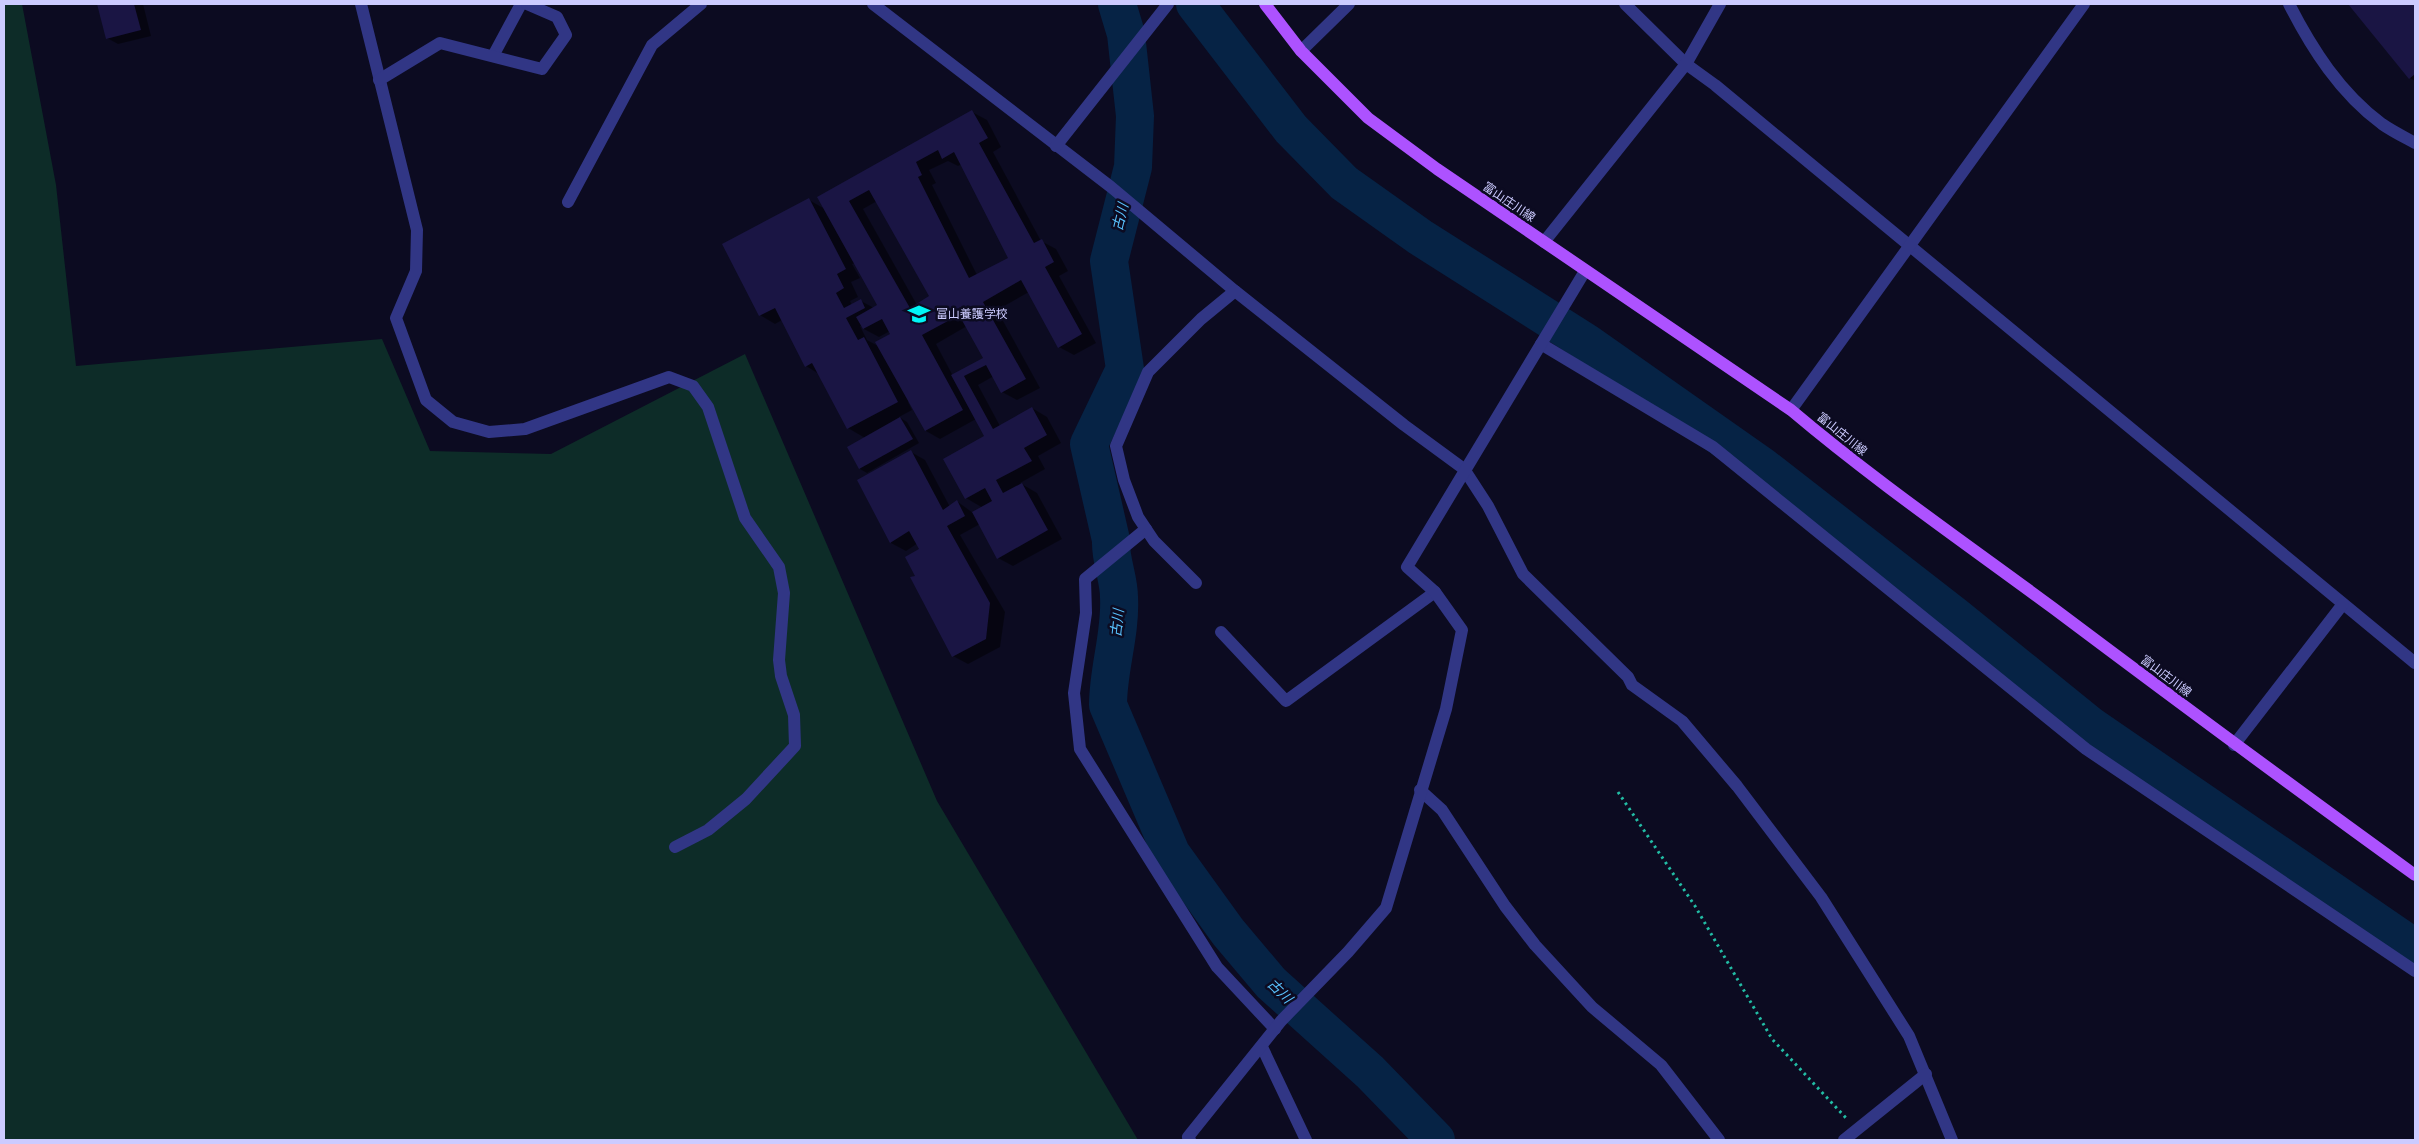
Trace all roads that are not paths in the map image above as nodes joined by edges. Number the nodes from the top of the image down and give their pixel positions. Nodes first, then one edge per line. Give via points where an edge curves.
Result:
1 (361, 4) edge
2 (521, 4) edge
3 (527, 4) edge
4 (701, 4) edge
5 (873, 4) edge
6 (1168, 4) edge
7 (1265, 4) edge
8 (1349, 4) edge
9 (1626, 4) edge
10 (1720, 4) edge
11 (2084, 4) edge
12 (2289, 4) edge
13 (1301, 51) junction
14 (493, 56) junction
15 (1686, 64) junction
16 (379, 80) junction
17 (2415, 143) edge
18 (1056, 146) junction
19 (568, 202) dead end
20 (1544, 242) junction
21 (1911, 246) junction
22 (1585, 271) junction
23 (1234, 291) junction
24 (1544, 340) junction
25 (1791, 410) junction
26 (1464, 469) junction
27 (1146, 529) junction
28 (1196, 583) dead end
29 (1434, 592) junction
30 (2343, 604) junction
31 (1221, 632) dead end
32 (2415, 663) edge
33 (2234, 745) junction
34 (1420, 790) junction
35 (675, 847) dead end
36 (2415, 875) edge
37 (2415, 971) edge
38 (1278, 1025) junction
39 (1262, 1047) junction
40 (1926, 1074) junction
41 (1190, 1140) edge
42 (1306, 1140) edge
43 (1719, 1140) edge
44 (1844, 1140) edge
45 (1952, 1140) edge

1 - 16 street
2 - 14 street
3 - 14 street via 556,17 566,35 542,69
4 - 19 street via 652,45
5 - 18 street
6 - 18 street
7 - 13 main road, 富山庄川線
8 - 13 street
9 - 15 street
10 - 15 street
11 - 21 street
12 - 17 street via 2308,42 2346,93 2382,124
13 - 20 main road, 富山庄川線 via 1368,118
14 - 16 street via 440,43
15 - 20 street
15 - 21 street
16 - 35 street via 418,230 416,271 396,318 426,400 453,422 489,432 525,429 669,377 693,386 708,407 745,518 779,567 784,593 780,668 794,715 795,746 746,799 708,830
18 - 23 street via 1136,207
20 - 22 main road, 富山庄川線
21 - 25 street
21 - 30 street
22 - 24 street
22 - 25 main road, 富山庄川線
23 - 26 street
23 - 27 street via 1148,372 1116,446 1124,480
24 - 26 street
24 - 37 street via 1712,447 2086,749
25 - 33 main road, 富山庄川線 via 1936,524
26 - 29 street via 1407,568
26 - 40 street via 1488,506 1523,574 1628,677 1632,685 1682,722 1815,889 1909,1036
27 - 28 street
27 - 38 street via 1085,579 1086,613 1074,693 1080,750 1216,967
29 - 31 street via 1286,701
29 - 34 street via 1462,630 1446,709
30 - 32 street
30 - 33 street
33 - 36 main road, 富山庄川線
34 - 38 street via 1386,908
34 - 43 street via 1442,810 1505,906 1535,945 1592,1008 1661,1065
38 - 39 street
39 - 41 street via 1188,1137
39 - 42 street
40 - 44 street
40 - 45 street

